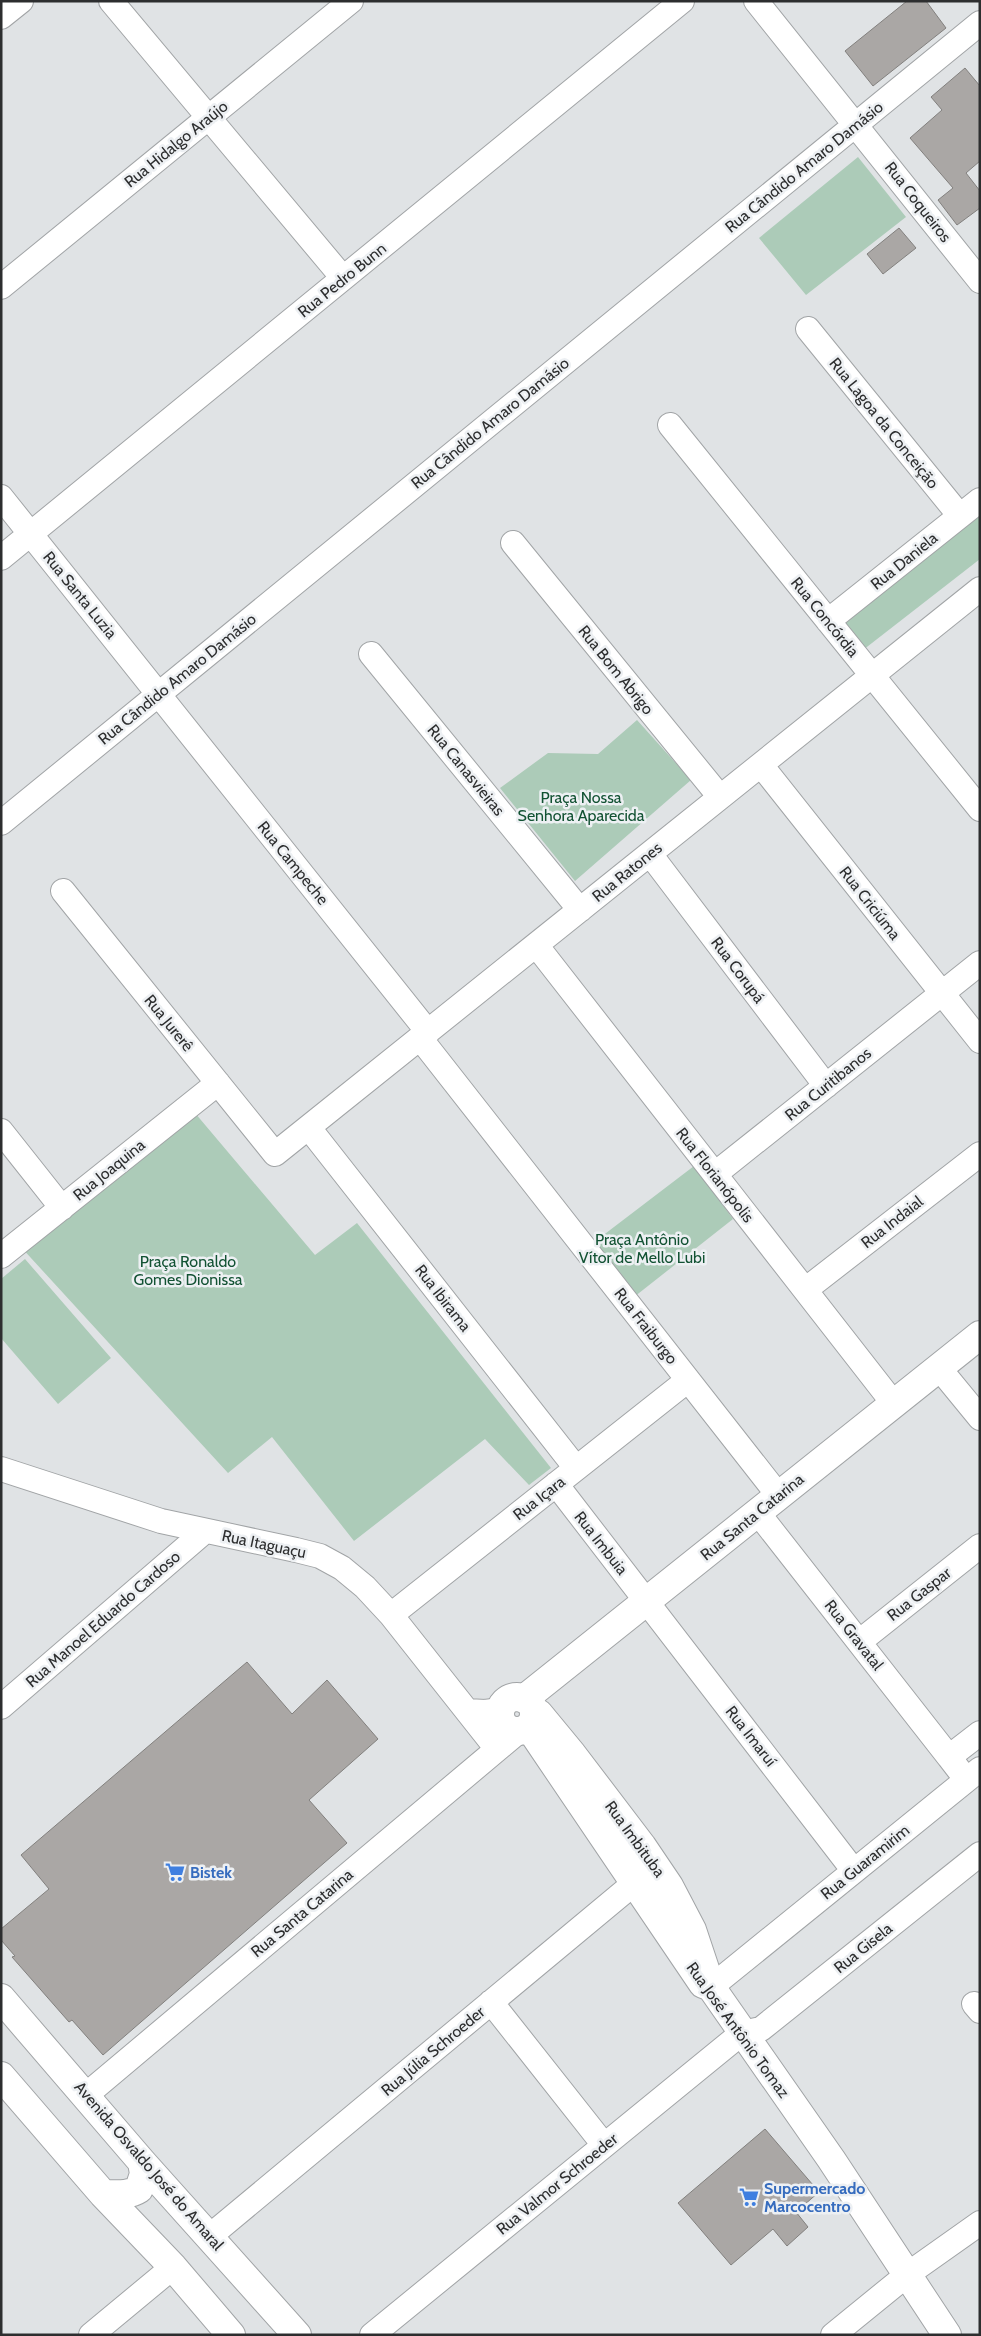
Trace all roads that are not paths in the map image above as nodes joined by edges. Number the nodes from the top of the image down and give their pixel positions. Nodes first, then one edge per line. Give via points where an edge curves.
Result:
1 (21, 1) edge
2 (111, 1) edge
3 (351, 1) edge
4 (682, 1) edge
5 (756, 1) edge
6 (1, 17) edge
7 (980, 23) edge
8 (209, 117) junction
9 (856, 124) junction
10 (344, 278) junction
11 (980, 281) edge
12 (1, 287) edge
13 (808, 330) dead end
14 (670, 425) dead end
15 (1, 497) edge
16 (980, 500) edge
17 (960, 516) junction
18 (30, 534) junction
19 (513, 543) dead end
20 (1, 558) edge
21 (980, 589) edge
22 (828, 621) junction
23 (371, 654) dead end
24 (872, 675) junction
25 (159, 694) junction
26 (761, 765) junction
27 (720, 797) junction
28 (980, 809) edge
29 (1, 823) edge
30 (650, 854) junction
31 (63, 891) dead end
32 (580, 910) junction
33 (536, 945) junction
34 (980, 963) edge
35 (942, 993) junction
36 (424, 1035) junction
37 (980, 1041) edge
38 (218, 1083) junction
39 (826, 1086) junction
40 (309, 1128) junction
41 (1, 1131) edge
42 (275, 1154) joint
43 (980, 1154) edge
44 (715, 1174) junction
45 (62, 1208) junction
46 (1, 1256) edge
47 (805, 1290) junction
48 (980, 1336) edge
49 (939, 1368) junction
50 (688, 1380) junction
51 (894, 1404) junction
52 (980, 1418) edge
53 (576, 1468) junction
54 (1, 1469) edge
55 (556, 1484) junction
56 (779, 1496) junction
57 (758, 1513) junction
58 (204, 1532) junction
59 (980, 1546) edge
60 (647, 1601) junction
61 (391, 1615) junction
62 (859, 1642) junction
63 (1, 1707) edge
64 (468, 1711) junction
65 (521, 1715) junction
66 (980, 1733) edge
67 (497, 1749) junction
68 (950, 1757) junction
69 (973, 1774) edge
70 (980, 1854) edge
71 (656, 1866) junction
72 (854, 1871) junction
73 (635, 1883) junction
74 (711, 1988) junction
75 (1, 1998) edge
76 (491, 2002) junction
77 (742, 2033) junction
78 (1, 2076) edge
79 (86, 2095) junction
80 (604, 2145) junction
81 (142, 2162) junction
82 (103, 2194) junction
83 (980, 2223) edge
84 (210, 2236) junction
85 (173, 2267) junction
86 (908, 2274) junction
87 (91, 2335) edge
88 (231, 2335) edge
89 (297, 2335) edge
90 (372, 2335) edge
91 (834, 2335) edge
92 (947, 2335) edge

1 - 6 street
2 - 8 street
3 - 8 street, Rua Hidalgo Araújo
4 - 10 street, Rua Pedro Bunn
5 - 9 street, Rua Coqueiros
7 - 9 street, Rua Cândido Amaro Damásio
8 - 10 street
8 - 12 street, Rua Hidalgo Araújo
9 - 11 street, Rua Coqueiros
9 - 25 street, Rua Cândido Amaro Damásio
10 - 18 street, Rua Pedro Bunn
13 - 17 street, Rua Lagoa da Conceição
14 - 22 street, Rua Concórdia
15 - 18 street, Rua Santa Luzia
16 - 17 street, Rua Daniela
17 - 22 street, Rua Daniela
18 - 20 street, Rua Pedro Bunn
18 - 25 street, Rua Santa Luzia
19 - 27 street, Rua Bom Abrigo
21 - 24 street, Rua Ratones
22 - 24 street, Rua Concórdia
23 - 32 street, Rua Canasvieiras
24 - 26 street, Rua Ratones
24 - 28 street, Rua Concórdia
25 - 29 street, Rua Cândido Amaro Damásio
25 - 36 street, Rua Campeche
26 - 27 street, Rua Ratones
26 - 35 street, Rua Criciúma
27 - 30 street, Rua Ratones
30 - 32 street, Rua Ratones
30 - 39 street, Rua Corupá
31 - 38 street, Rua Jurerê
32 - 33 street, Rua Ratones
33 - 36 street, Rua Ratones
33 - 44 street, Rua Florianópolis
34 - 35 street, Rua Curitibanos
35 - 37 street, Rua Criciúma
35 - 39 street, Rua Curitibanos
36 - 40 street, Rua Ratones
36 - 50 street, Rua Fraiburgo
38 - 42 street, Rua Jurerê
38 - 45 street, Rua Joaquina
39 - 44 street, Rua Curitibanos
40 - 42 street, Rua Ratones
40 - 53 street, Rua Ibirama
41 - 45 street
43 - 47 street, Rua Indaial
44 - 47 street, Rua Florianópolis
45 - 46 street, Rua Joaquina
47 - 51 street, Rua Florianópolis
48 - 49 main road, Rua Santa Catarina
49 - 51 main road, Rua Santa Catarina
49 - 52 street
50 - 53 street, Rua Içara
50 - 56 street, Rua Fraiburgo
51 - 56 main road, Rua Santa Catarina
53 - 55 street, Rua Içara
54 - 58 street, Rua Itaguaçu via 116,1508
55 - 60 street, Rua Imbuia
55 - 61 street, Rua Içara
56 - 57 main road, Rua Santa Catarina
57 - 60 main road, Rua Santa Catarina
57 - 62 street, Rua Gravatal
58 - 61 street, Rua Itaguaçu via 320,1556 355,1578
58 - 63 street, Rua Manoel Eduardo Cardoso
59 - 62 street, Rua Gaspar
60 - 65 main road, Rua Santa Catarina
60 - 72 street, Rua Imaruí
61 - 64 street, Rua Itaguaçu
62 - 68 street, Rua Gravatal
64 - 65 street
64 - 67 street, Rua Itaguaçu
65 - 67 street, Rua Santa Catarina
65 - 71 main road, Rua Imbituba via 572,1754
65 - 73 main road, Rua José Antônio Tomaz
66 - 68 street
67 - 79 street, Rua Santa Catarina
68 - 69 street, Rua Guaramirim
69 - 72 street, Rua Guaramirim
70 - 77 street, Rua Gisela via 761,2029
71 - 73 street, Rua Júlia Schroeder
71 - 74 main road, Rua Imbituba via 685,1914
72 - 74 street, Rua Guaramirim
73 - 74 main road, Rua José Antônio Tomaz via 703,1984
73 - 76 street, Rua Júlia Schroeder
74 - 77 main road, Rua José Antônio Tomaz
75 - 79 main road, Avenida Osvaldo José do Amaral
76 - 80 street
76 - 84 street, Rua Júlia Schroeder
77 - 80 street, Rua Valmor Schroeder
77 - 86 main road, Rua José Antônio Tomaz
78 - 82 main road
79 - 81 main road, Avenida Osvaldo José do Amaral
80 - 90 street, Rua Valmor Schroeder
81 - 82 main road via 144,2174 139,2189 127,2194
81 - 84 main road, Avenida Osvaldo José do Amaral
82 - 85 main road
83 - 86 street
84 - 89 main road, Avenida Osvaldo José do Amaral
85 - 87 street
85 - 88 main road
86 - 91 street
86 - 92 main road, Rua José Antônio Tomaz

